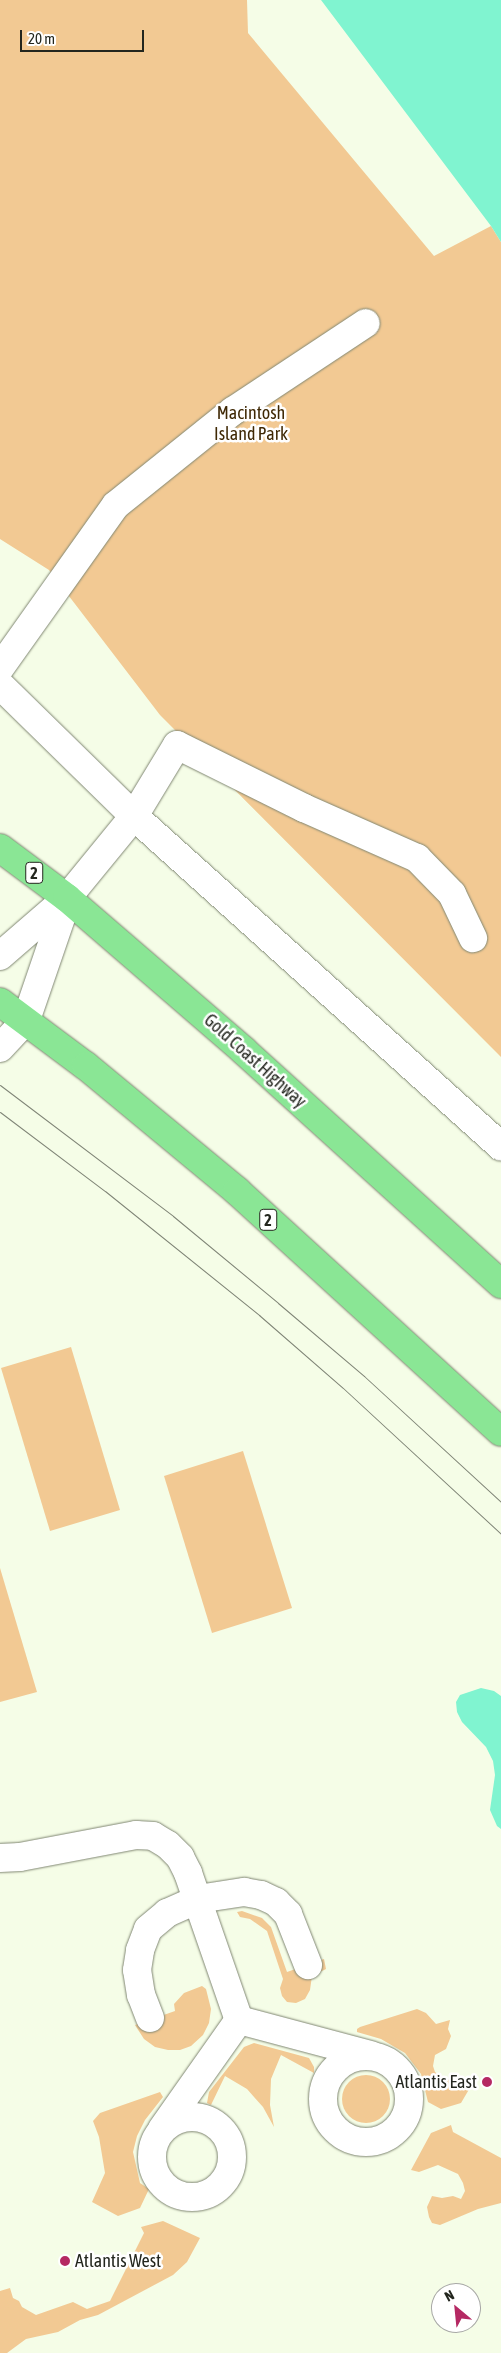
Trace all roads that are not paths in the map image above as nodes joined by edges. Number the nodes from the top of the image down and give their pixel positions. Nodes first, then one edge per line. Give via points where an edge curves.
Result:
1 (366, 323) dead end
2 (0, 668) edge
3 (0, 685) edge
4 (134, 816) junction
5 (0, 848) edge
6 (67, 898) junction
7 (473, 938) dead end
8 (0, 956) edge
9 (0, 1002) edge
10 (26, 1020) junction
11 (0, 1048) edge
12 (501, 1147) edge
13 (501, 1284) edge
14 (501, 1432) edge
15 (0, 1858) edge
16 (198, 1899) junction
17 (308, 1965) dead end
18 (150, 2018) dead end
19 (240, 2020) junction
20 (376, 2057) dead end
21 (160, 2133) dead end

1 - 2 street via 233,411 116,505
3 - 4 street
4 - 6 street
4 - 7 street via 178,745 304,808 417,858 452,894
4 - 12 street
5 - 6 highway, Gold Coast Highway / 2
6 - 8 street
6 - 10 street
6 - 13 highway, Gold Coast Highway / 2 via 244,1051
9 - 10 highway, 2
10 - 11 street
10 - 14 highway, 2 via 237,1191
15 - 16 street via 136,1835 153,1836 180,1857
16 - 17 street via 244,1892 276,1902 288,1914
16 - 18 street via 167,1913 148,1929 137,1970 141,1995
16 - 19 street
19 - 20 street
19 - 21 street

